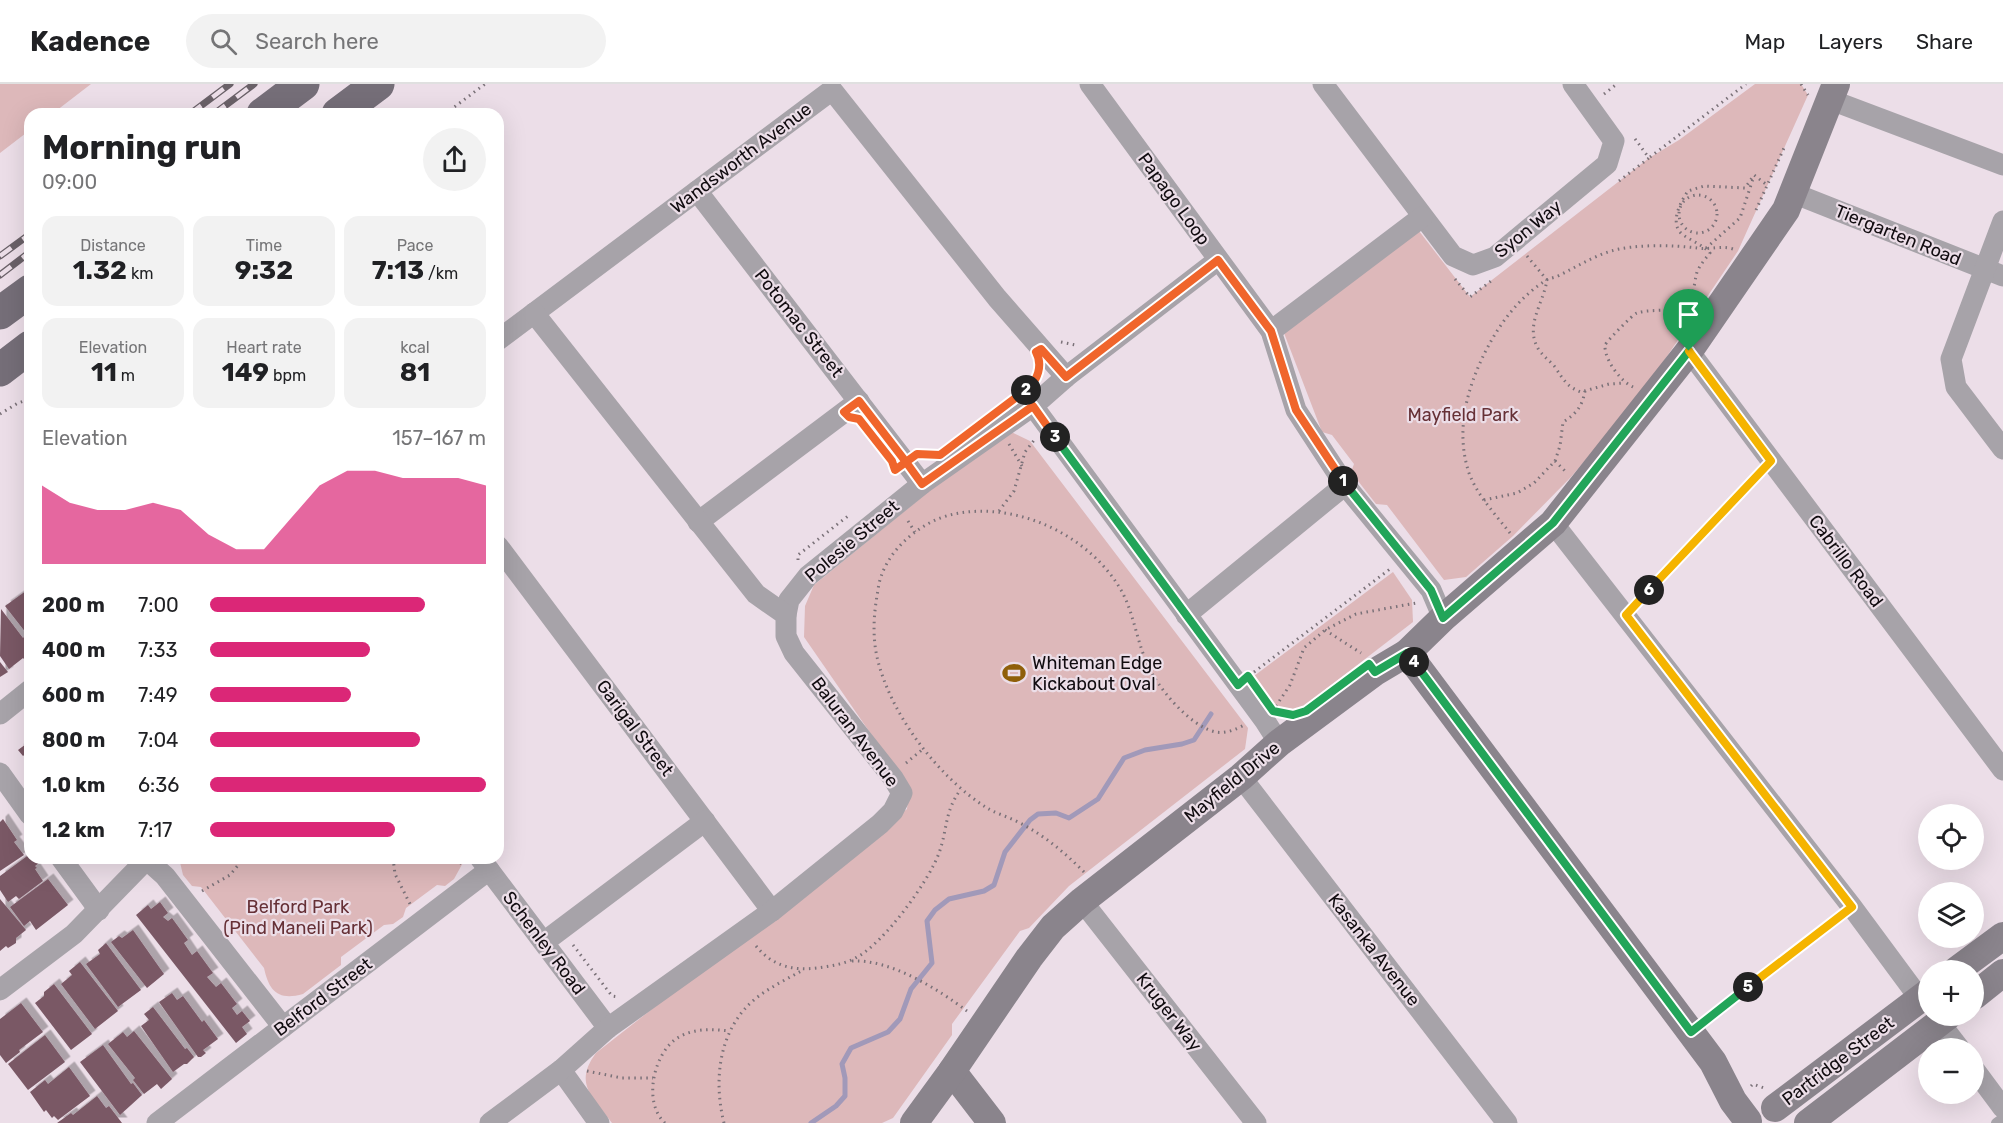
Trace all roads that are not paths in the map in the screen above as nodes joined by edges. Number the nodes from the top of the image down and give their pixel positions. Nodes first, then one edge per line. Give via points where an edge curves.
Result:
1 (303, 84) edge
2 (378, 84) edge
3 (1090, 84) edge
4 (1323, 84) edge
5 (1588, 90) edge
6 (1825, 93) edge
7 (271, 108) edge
8 (346, 108) edge
9 (2003, 165) edge
10 (1780, 189) junction
11 (697, 191) junction
12 (1422, 217) junction
13 (2003, 220) edge
14 (1218, 260) junction
15 (1994, 274) edge
16 (24, 295) edge
17 (0, 313) edge
18 (534, 313) junction
19 (1271, 331) junction
20 (504, 336) edge
21 (1689, 351) junction
22 (24, 352) edge
23 (0, 370) edge
24 (1066, 377) junction
25 (859, 401) junction
26 (1033, 406) junction
27 (2003, 449) edge
28 (1771, 461) junction
29 (922, 484) junction
30 (1346, 485) junction
31 (698, 522) junction
32 (1553, 523) junction
33 (504, 554) edge
34 (1432, 612) junction
35 (786, 615) junction
36 (1186, 615) junction
37 (1626, 615) junction
38 (1407, 653) junction
39 (24, 695) edge
40 (0, 714) edge
41 (1279, 743) junction
42 (2003, 770) edge
43 (0, 773) edge
44 (1240, 777) junction
45 (24, 807) edge
46 (705, 821) junction
47 (65, 864) edge
48 (142, 864) edge
49 (152, 864) edge
50 (478, 864) edge
51 (1086, 889) junction
52 (1852, 907) junction
53 (99, 910) junction
54 (772, 911) junction
55 (2003, 936) edge
56 (544, 942) junction
57 (1971, 960) edge
58 (2003, 973) edge
59 (1918, 988) edge
60 (1984, 988) edge
61 (0, 990) edge
62 (1918, 1000) edge
63 (1935, 1026) edge
64 (283, 1027) junction
65 (609, 1028) junction
66 (1691, 1032) junction
67 (561, 1070) junction
68 (952, 1071) junction
69 (1984, 1082) edge
70 (2003, 1107) edge
71 (1766, 1116) edge
72 (2003, 1118) edge
73 (157, 1123) edge
74 (490, 1123) edge
75 (599, 1123) edge
76 (914, 1123) edge
77 (992, 1123) edge
78 (1256, 1123) edge
79 (1507, 1123) edge
80 (1808, 1123) edge
81 (1996, 1123) edge

1 - 7 main road
2 - 8 main road
3 - 14 street, Papago Loop
4 - 12 street, Syon Way
5 - 12 street, Syon Way via 1614,141 1607,164 1495,257 1473,265 1453,256
6 - 9 street
6 - 10 street, Mayfield Drive
10 - 15 street, Tiergarten Road
10 - 21 street, Mayfield Drive via 1786,210
11 - 18 street, Wandsworth Avenue
11 - 24 street, Wandsworth Avenue via 832,90 996,298
11 - 25 street, Potomac Street
12 - 19 street
13 - 15 street
14 - 19 street, Papago Loop
14 - 24 street, Polesie Street
15 - 27 street via 1962,327 1951,359 1956,387
16 - 17 main road
18 - 20 street, Wandsworth Avenue
18 - 31 street
19 - 30 street, Papago Loop via 1296,410
21 - 28 street, Cabrillo Road
21 - 32 street, Mayfield Drive
22 - 23 main road
24 - 26 street, Polesie Street
25 - 29 street, Potomac Street
25 - 31 street
26 - 29 street, Polesie Street
26 - 36 street
28 - 37 lane
28 - 42 street, Cabrillo Road
29 - 35 street, Polesie Street via 808,576 789,600
30 - 34 street, Papago Loop via 1431,590
30 - 36 street
31 - 35 street via 756,594
32 - 34 street, Mayfield Drive
32 - 37 street
33 - 46 street, Garigal Street
34 - 38 street, Mayfield Drive
35 - 54 street, Baluran Avenue via 786,636 794,653 902,793 893,811 880,824
36 - 41 street
37 - 52 street
38 - 41 street, Mayfield Drive
38 - 66 street
39 - 40 street
41 - 44 street, Mayfield Drive
43 - 45 street
44 - 51 street, Mayfield Drive
44 - 79 street, Kasanka Avenue
46 - 54 street, Garigal Street
46 - 56 street
47 - 53 street
48 - 53 street
49 - 64 street
50 - 56 street, Schenley Road
50 - 64 street, Belford Street
51 - 68 street, Mayfield Drive via 1029,958
51 - 78 street, Kruger Way
52 - 59 street
52 - 66 lane
53 - 61 street
54 - 65 street, Baluran Avenue
55 - 57 street
56 - 65 street, Schenley Road
58 - 60 street
62 - 71 street, Partridge Street
63 - 80 street, Partridge Street
64 - 73 street, Belford Street
65 - 67 street, Baluran Avenue
66 - 71 street via 1713,1062 1745,1090
67 - 74 street, Baluran Avenue
67 - 75 street
68 - 76 street, Mayfield Drive
68 - 77 street
69 - 70 street
72 - 81 lane

